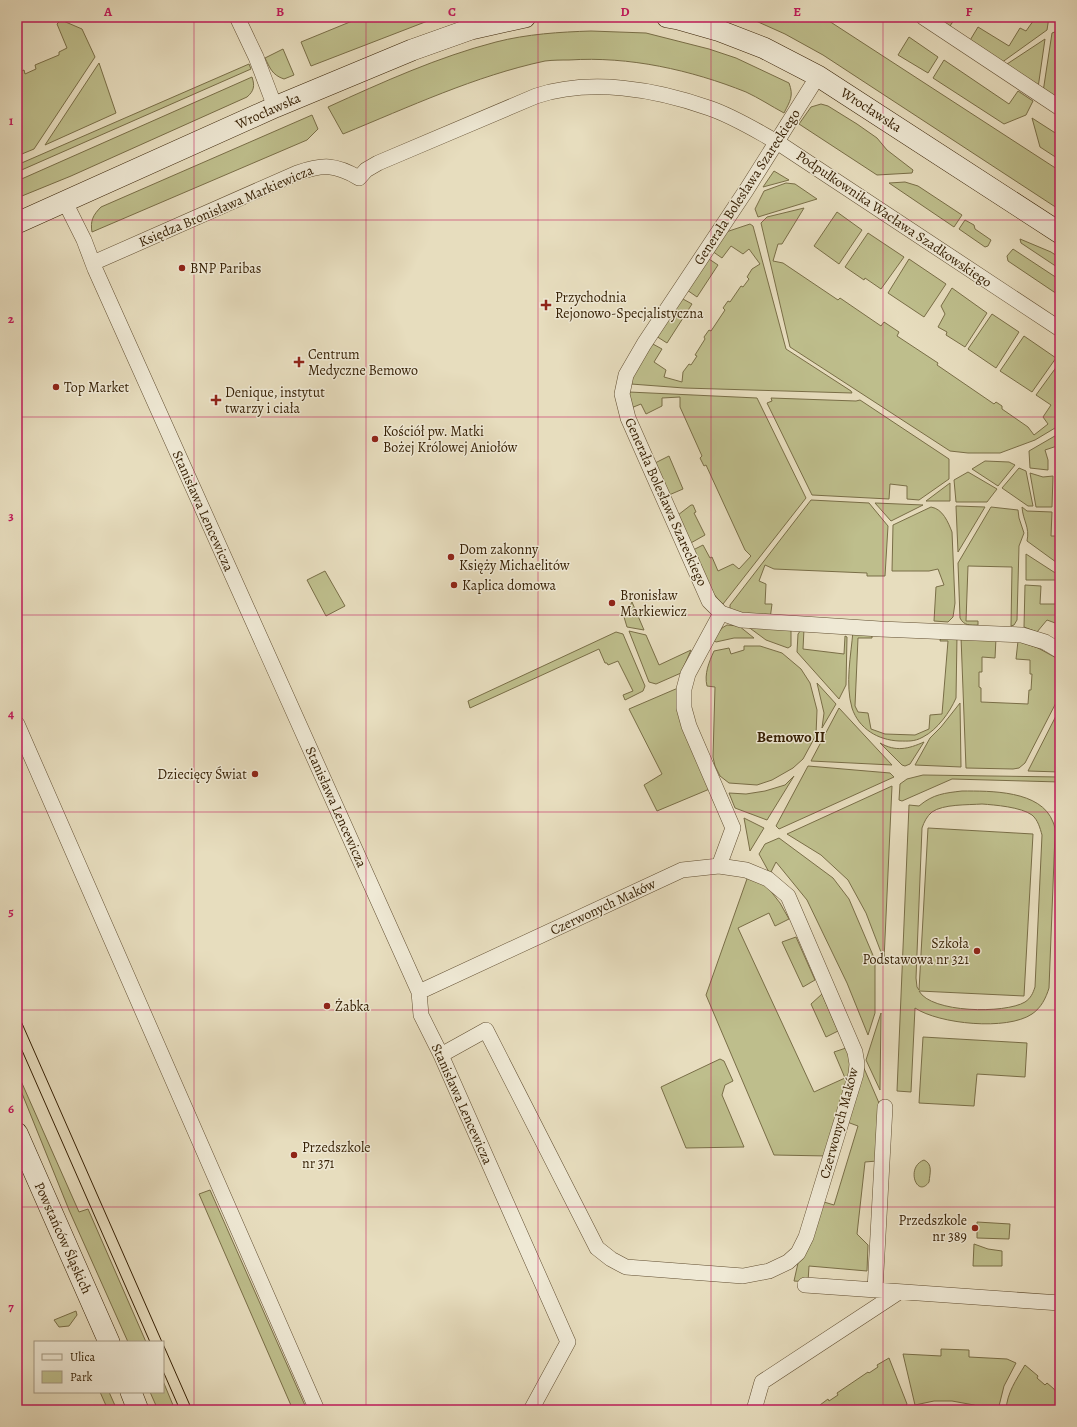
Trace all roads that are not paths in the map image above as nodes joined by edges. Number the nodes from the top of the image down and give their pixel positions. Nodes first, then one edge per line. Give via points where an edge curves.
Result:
1 (237, 17) edge
2 (525, 17) edge
3 (667, 17) edge
4 (923, 17) edge
5 (818, 76) junction
6 (275, 107) junction
7 (1060, 108) edge
8 (777, 142) junction
9 (360, 178) joint
10 (65, 202) junction
11 (17, 223) edge
12 (1060, 233) edge
13 (93, 263) junction
14 (1060, 329) edge
15 (721, 613) junction
16 (1060, 651) edge
17 (17, 724) edge
18 (719, 866) junction
19 (419, 992) junction
20 (441, 1055) junction
21 (885, 1107) dead end
22 (17, 1133) edge
23 (805, 1285) dead end
24 (875, 1290) junction
25 (899, 1292) junction
26 (1060, 1303) edge
27 (109, 1341) edge
28 (131, 1393) edge
29 (138, 1410) edge
30 (318, 1410) edge
31 (531, 1410) edge
32 (754, 1410) edge

1 - 6 street
2 - 6 street, Wrocławska via 471,29 420,47
3 - 5 street, Wrocławska via 720,31 764,48
4 - 7 street
5 - 8 street, Generała Bolesława Szareckiego
5 - 12 street, Wrocławska
6 - 10 street, Wrocławska
8 - 9 street, Podpułkownika Wacława Szadkowskiego via 744,123 710,108 666,95 618,88 578,87 547,92 522,101 378,163 366,170
8 - 14 street, Podpułkownika Wacława Szadkowskiego
8 - 15 street, Generała Bolesława Szareckiego via 644,344 626,374 622,394 628,418 709,601
9 - 13 street, Księdza Bronisława Markiewicza via 345,169 331,167 313,168 297,173
10 - 11 street, Wrocławska
10 - 13 street, Stanisława Lencewicza
13 - 19 street, Stanisława Lencewicza
15 - 16 street, Generała Bolesława Szareckiego via 740,620 1022,635 1045,642
15 - 18 street via 688,674 684,689 684,708 689,726 733,828
17 - 30 street
18 - 19 street, Czerwonych Maków via 682,870
18 - 20 street, Czerwonych Maków via 746,870 768,879 788,896 855,1052 856,1074 806,1237 798,1253 788,1262 769,1271 743,1276 626,1267 611,1259 597,1248 486,1030
19 - 20 street, Stanisława Lencewicza via 421,1015
20 - 31 street, Stanisława Lencewicza via 568,1342
21 - 24 street
22 - 27 street, Powstańców Śląskich
23 - 24 street
24 - 25 street
25 - 26 street
25 - 32 street via 762,1382
28 - 29 street

